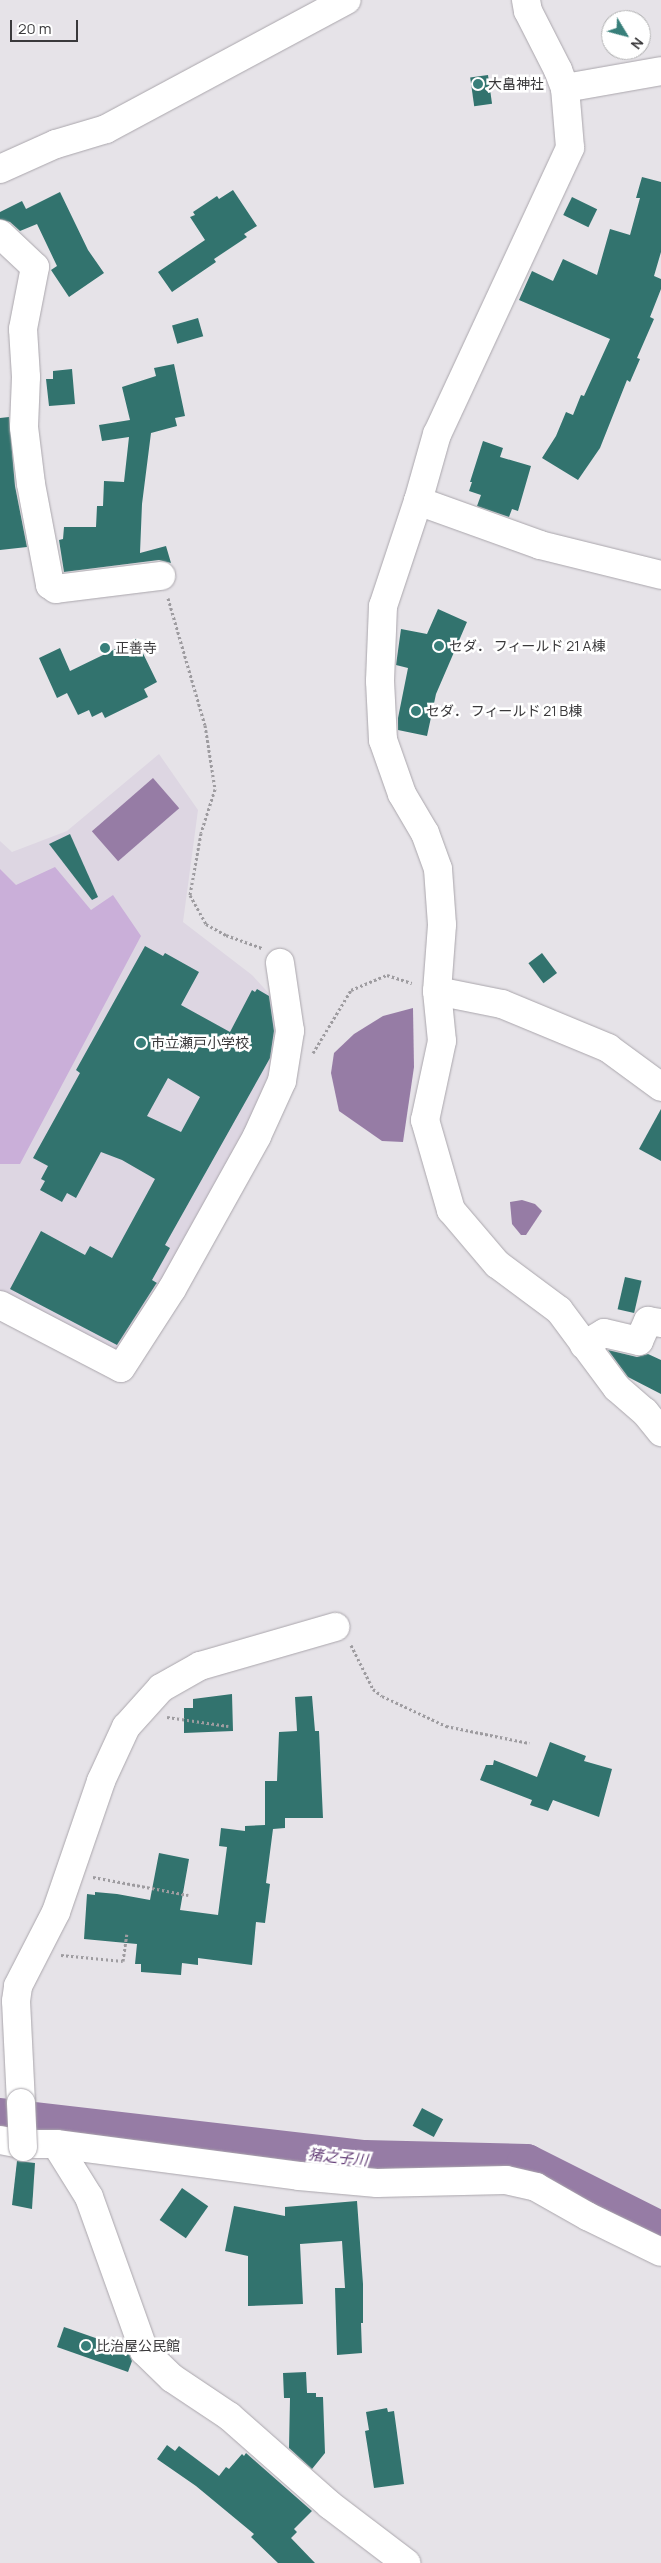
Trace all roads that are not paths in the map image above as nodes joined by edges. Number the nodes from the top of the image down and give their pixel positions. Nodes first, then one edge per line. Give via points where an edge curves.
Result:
1 (347, 0) edge
2 (526, 0) edge
3 (306, 9) edge
4 (661, 71) edge
5 (565, 88) junction
6 (0, 169) edge
7 (0, 234) edge
8 (418, 501) junction
9 (661, 575) edge
10 (161, 576) road end
11 (280, 964) road end
12 (437, 991) junction
13 (661, 1087) edge
14 (0, 1305) edge
15 (661, 1323) edge
16 (584, 1345) junction
17 (661, 1432) edge
18 (335, 1627) road end
19 (12, 2143) edge
20 (56, 2144) junction
21 (661, 2252) edge
22 (406, 2563) edge

1 - 3 street
2 - 5 street via 528,11
3 - 6 street via 106,130 56,144
4 - 5 street
5 - 8 street via 570,148 437,434
7 - 10 street via 35,267 23,329 26,377 24,426 50,585 56,589
8 - 9 street via 540,545
8 - 12 street via 383,606 380,681 383,740 402,794 425,833 438,869 442,925
11 - 14 street via 290,1031 282,1081 257,1136 177,1280 122,1368
12 - 13 street via 502,1004 608,1048
12 - 16 street via 442,1041 425,1120 451,1210 497,1264 559,1310
15 - 16 street via 648,1320 639,1341 604,1333
16 - 17 street via 617,1388
18 - 19 street, bridge via 200,1666 161,1688 130,1722 101,1781 56,1912 18,1986 21,2103
19 - 20 street
20 - 21 street via 367,2182 506,2180 536,2187
20 - 22 street via 89,2197 144,2351 172,2378 229,2416 330,2505

